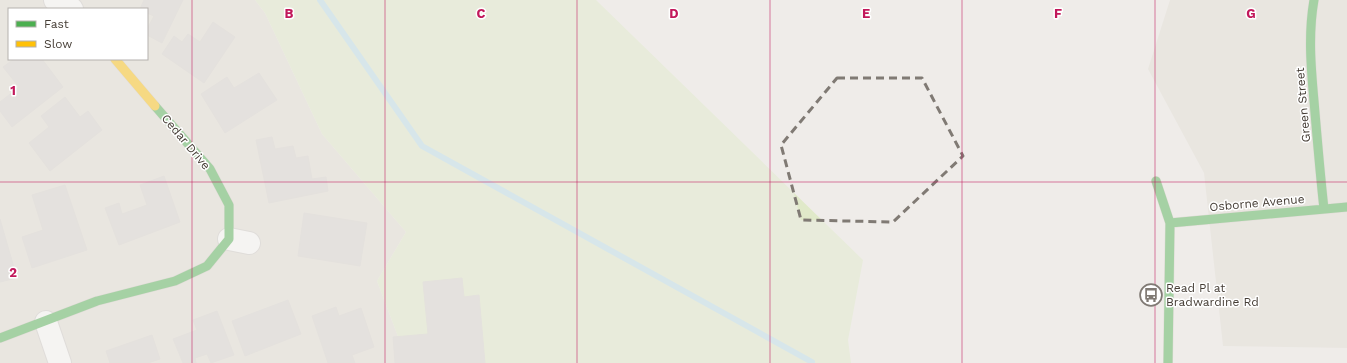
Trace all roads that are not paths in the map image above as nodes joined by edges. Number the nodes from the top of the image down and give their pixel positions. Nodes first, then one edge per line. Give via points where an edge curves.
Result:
1 (55, 0) edge
2 (1314, 0) edge
3 (70, 8) edge
4 (116, 60) edge
5 (1156, 180) dead end
6 (1347, 207) edge
7 (1324, 209) junction
8 (1170, 223) junction
9 (46, 322) junction
10 (0, 338) edge
11 (60, 363) edge
12 (1168, 363) edge

1 - 3 street
2 - 7 street, Green Street via 1310,20 1311,62
4 - 9 street, Cedar Drive via 210,169 229,205 239,241 207,266 175,281 98,301
5 - 8 street
6 - 7 street, Osborne Avenue
7 - 8 street, Osborne Avenue
8 - 12 street
9 - 10 street, Cedar Drive
9 - 11 street

